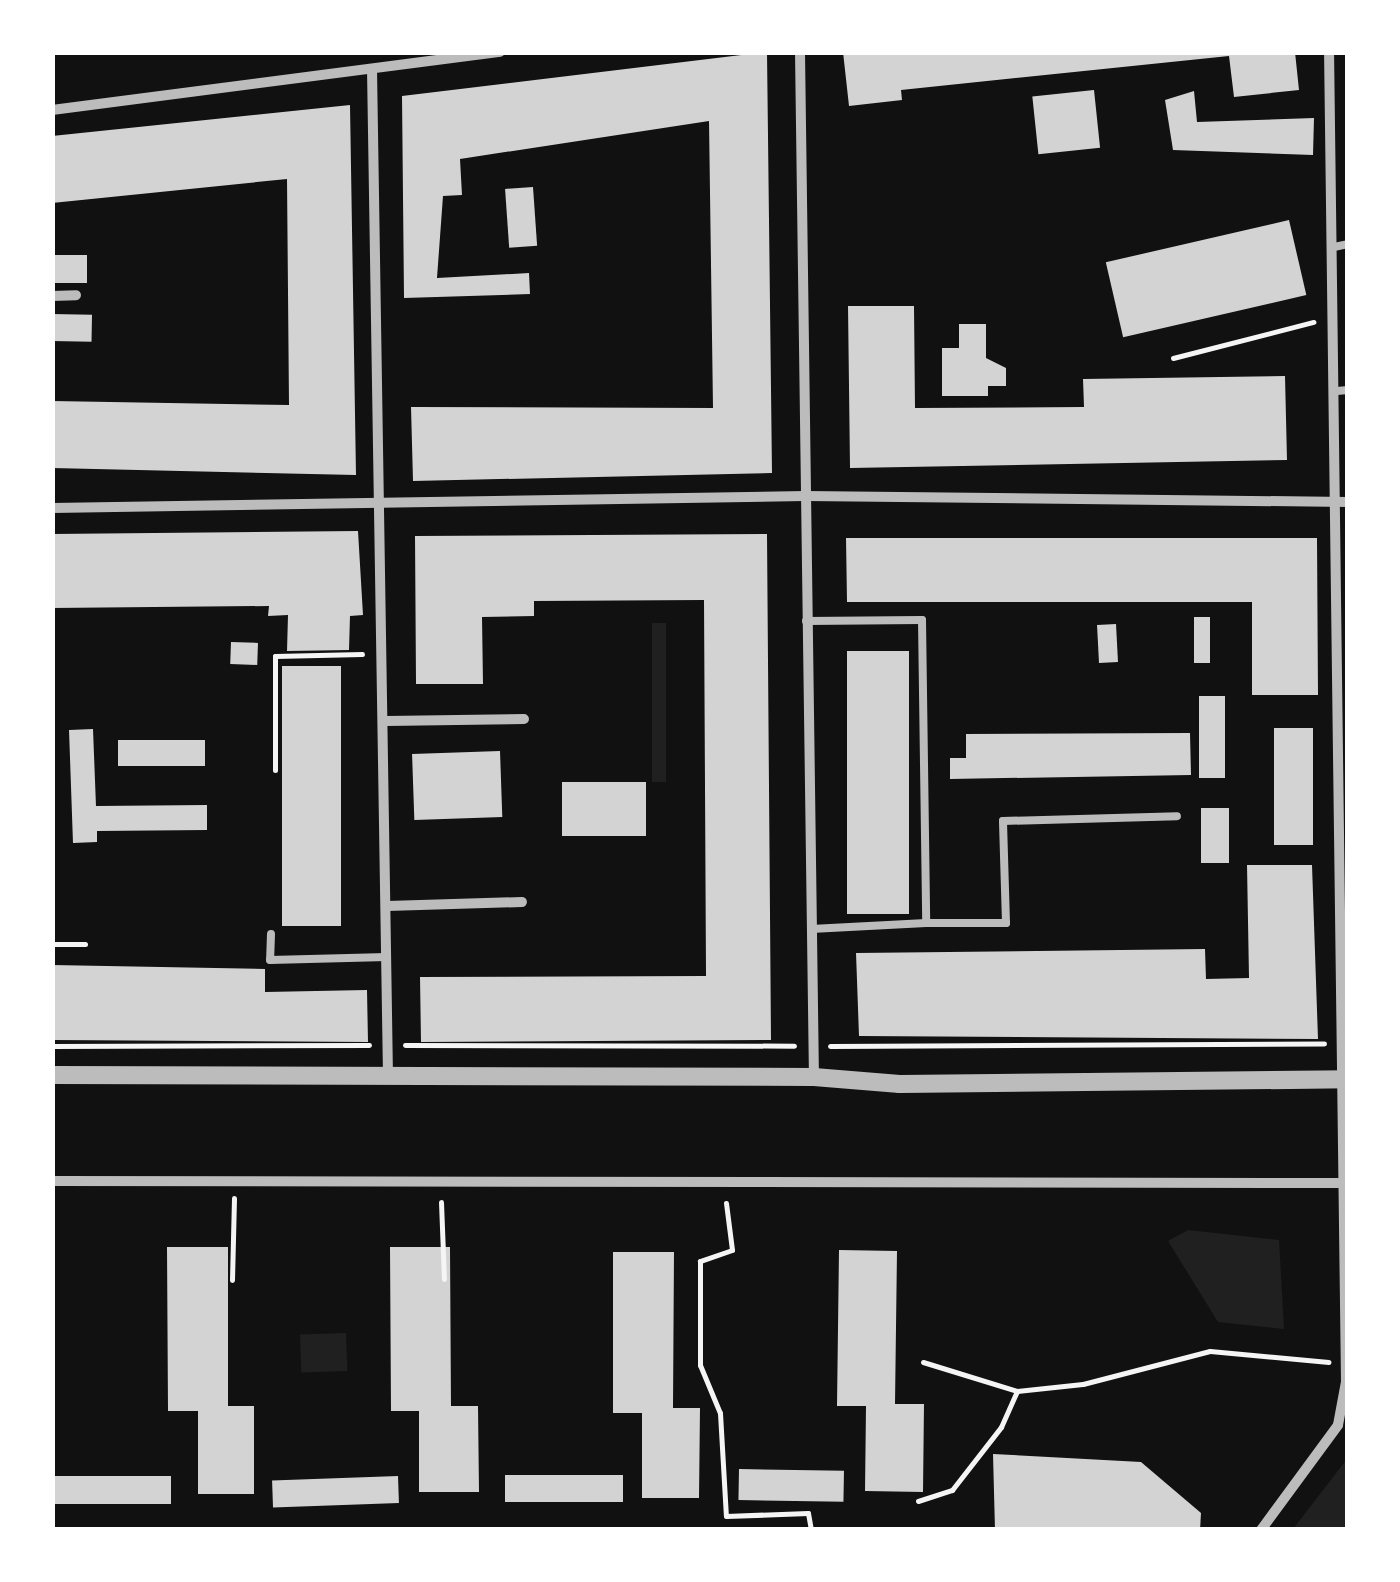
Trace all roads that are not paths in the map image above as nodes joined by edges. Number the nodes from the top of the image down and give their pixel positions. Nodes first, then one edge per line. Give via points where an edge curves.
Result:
1 (500, 52) edge
2 (800, 52) edge
3 (1328, 52) edge
4 (372, 69) junction
5 (52, 110) edge
6 (1348, 244) edge
7 (1334, 247) junction
8 (76, 295) dead end
9 (52, 296) edge
10 (1342, 391) edge
11 (805, 496) junction
12 (1343, 502) edge
13 (383, 506) junction
14 (52, 508) edge
15 (806, 622) junction
16 (524, 719) dead end
17 (386, 721) junction
18 (1178, 816) dead end
19 (522, 902) dead end
20 (387, 906) junction
21 (926, 923) junction
22 (811, 929) junction
23 (271, 934) dead end
24 (387, 956) junction
25 (388, 1073) junction
26 (52, 1075) edge
27 (814, 1077) junction
28 (1343, 1079) edge
29 (52, 1180) edge
30 (1346, 1183) edge
31 (1346, 1363) edge
32 (1347, 1382) edge
33 (1261, 1530) edge

1 - 4 street
2 - 11 street
3 - 7 street
4 - 5 street
4 - 13 street
6 - 7 lane
7 - 10 street
8 - 9 street
10 - 12 street
11 - 12 street
11 - 13 street
11 - 15 street
12 - 28 street
13 - 14 street
13 - 17 street
15 - 21 lane via 922,620
15 - 22 street
16 - 17 street
17 - 20 street
18 - 21 lane via 1004,821 1006,923
19 - 20 street
20 - 24 street
21 - 22 lane
22 - 27 street
23 - 24 lane via 270,960
24 - 25 street
25 - 26 street
25 - 27 street
27 - 28 street via 900,1084
28 - 30 street
29 - 30 street
30 - 31 street
31 - 32 street
32 - 33 street via 1338,1425

